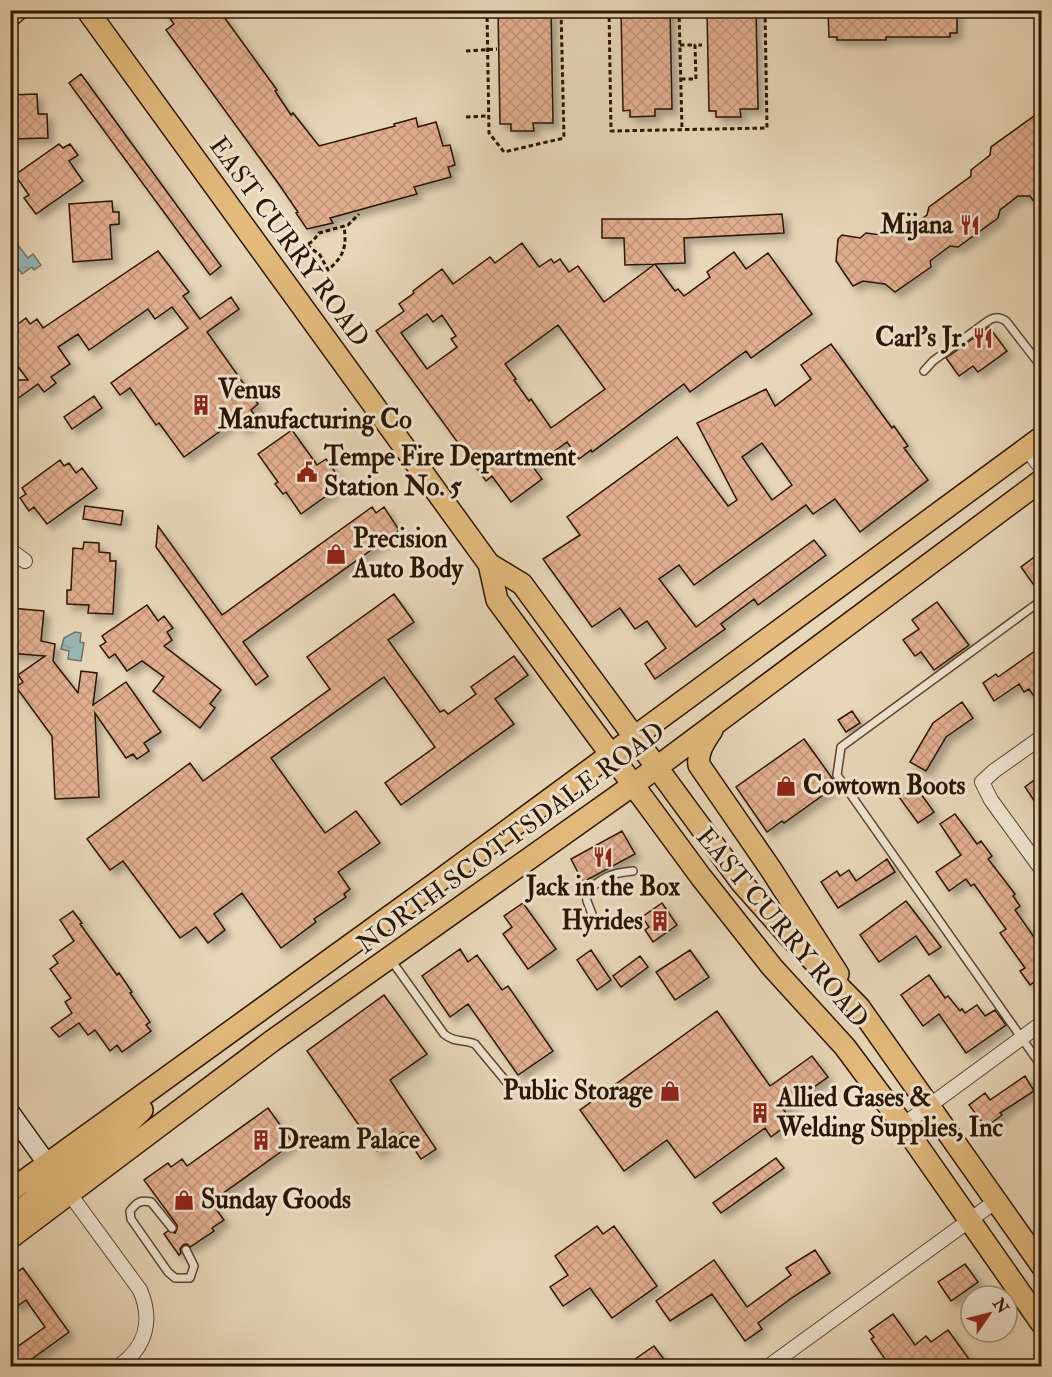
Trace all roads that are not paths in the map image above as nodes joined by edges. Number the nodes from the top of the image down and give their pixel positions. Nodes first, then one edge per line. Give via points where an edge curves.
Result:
1 (19, 10) edge
2 (87, 10) edge
3 (10, 18) edge
4 (1040, 365) dead end
5 (924, 371) dead end
6 (1034, 443) edge
7 (1041, 470) edge
8 (1041, 480) edge
9 (10, 550) edge
10 (25, 561) dead end
11 (489, 564) junction
12 (1041, 600) edge
13 (716, 723) junction
14 (634, 737) junction
15 (1041, 737) edge
16 (610, 754) junction
17 (656, 767) junction
18 (633, 785) junction
19 (1041, 870) edge
20 (633, 871) dead end
21 (592, 914) dead end
22 (390, 958) junction
23 (859, 1007) junction
24 (1041, 1023) edge
25 (1021, 1038) junction
26 (1041, 1067) edge
27 (173, 1073) junction
28 (509, 1085) dead end
29 (928, 1106) junction
30 (10, 1112) edge
31 (903, 1125) junction
32 (48, 1165) junction
33 (10, 1191) edge
34 (69, 1193) junction
35 (996, 1202) junction
36 (10, 1219) edge
37 (969, 1221) junction
38 (172, 1228) dead end
39 (10, 1238) edge
40 (186, 1250) dead end
41 (1041, 1266) edge
42 (1041, 1324) edge
43 (119, 1366) edge
44 (769, 1366) edge

1 - 3 street
2 - 11 main road, EAST CURRY ROAD
4 - 5 lane via 999,317 991,318
6 - 7 street
6 - 14 main road, NORTH SCOTTSDALE ROAD
8 - 13 main road, NORTH SCOTTSDALE ROAD
9 - 10 street
11 - 14 main road, EAST CURRY ROAD via 522,584
11 - 16 main road, EAST CURRY ROAD via 497,600
12 - 25 lane via 841,747 837,775
13 - 17 main road, NORTH SCOTTSDALE ROAD
13 - 23 main road via 700,750 699,765
14 - 16 main road, NORTH SCOTTSDALE ROAD
14 - 17 main road, EAST CURRY ROAD
15 - 19 street via 982,782
16 - 18 main road, EAST CURRY ROAD
16 - 27 main road, NORTH SCOTTSDALE ROAD
17 - 18 main road, NORTH SCOTTSDALE ROAD
17 - 23 main road, EAST CURRY ROAD via 741,882
18 - 22 main road, NORTH SCOTTSDALE ROAD
18 - 31 main road, EAST CURRY ROAD via 772,967 845,1047
20 - 21 lane via 612,873 586,893
22 - 28 lane via 444,1034 452,1040 475,1044
22 - 34 main road, NORTH SCOTTSDALE ROAD
23 - 29 main road, EAST CURRY ROAD
24 - 25 street
25 - 26 lane
25 - 29 street
27 - 32 main road, NORTH SCOTTSDALE ROAD
27 - 34 main road via 112,1139 69,1171 64,1184
29 - 31 street
29 - 35 main road, EAST CURRY ROAD
30 - 32 street
31 - 37 main road, EAST CURRY ROAD
32 - 33 main road, NORTH SCOTTSDALE ROAD
32 - 36 main road via 53,1170 52,1181
34 - 39 main road, NORTH SCOTTSDALE ROAD
34 - 43 street via 145,1300 146,1320 140,1346
35 - 37 street
35 - 41 main road, EAST CURRY ROAD
37 - 42 main road, EAST CURRY ROAD
37 - 44 street
38 - 40 lane via 151,1202 142,1200 130,1211 131,1219 175,1278 190,1278 194,1266

